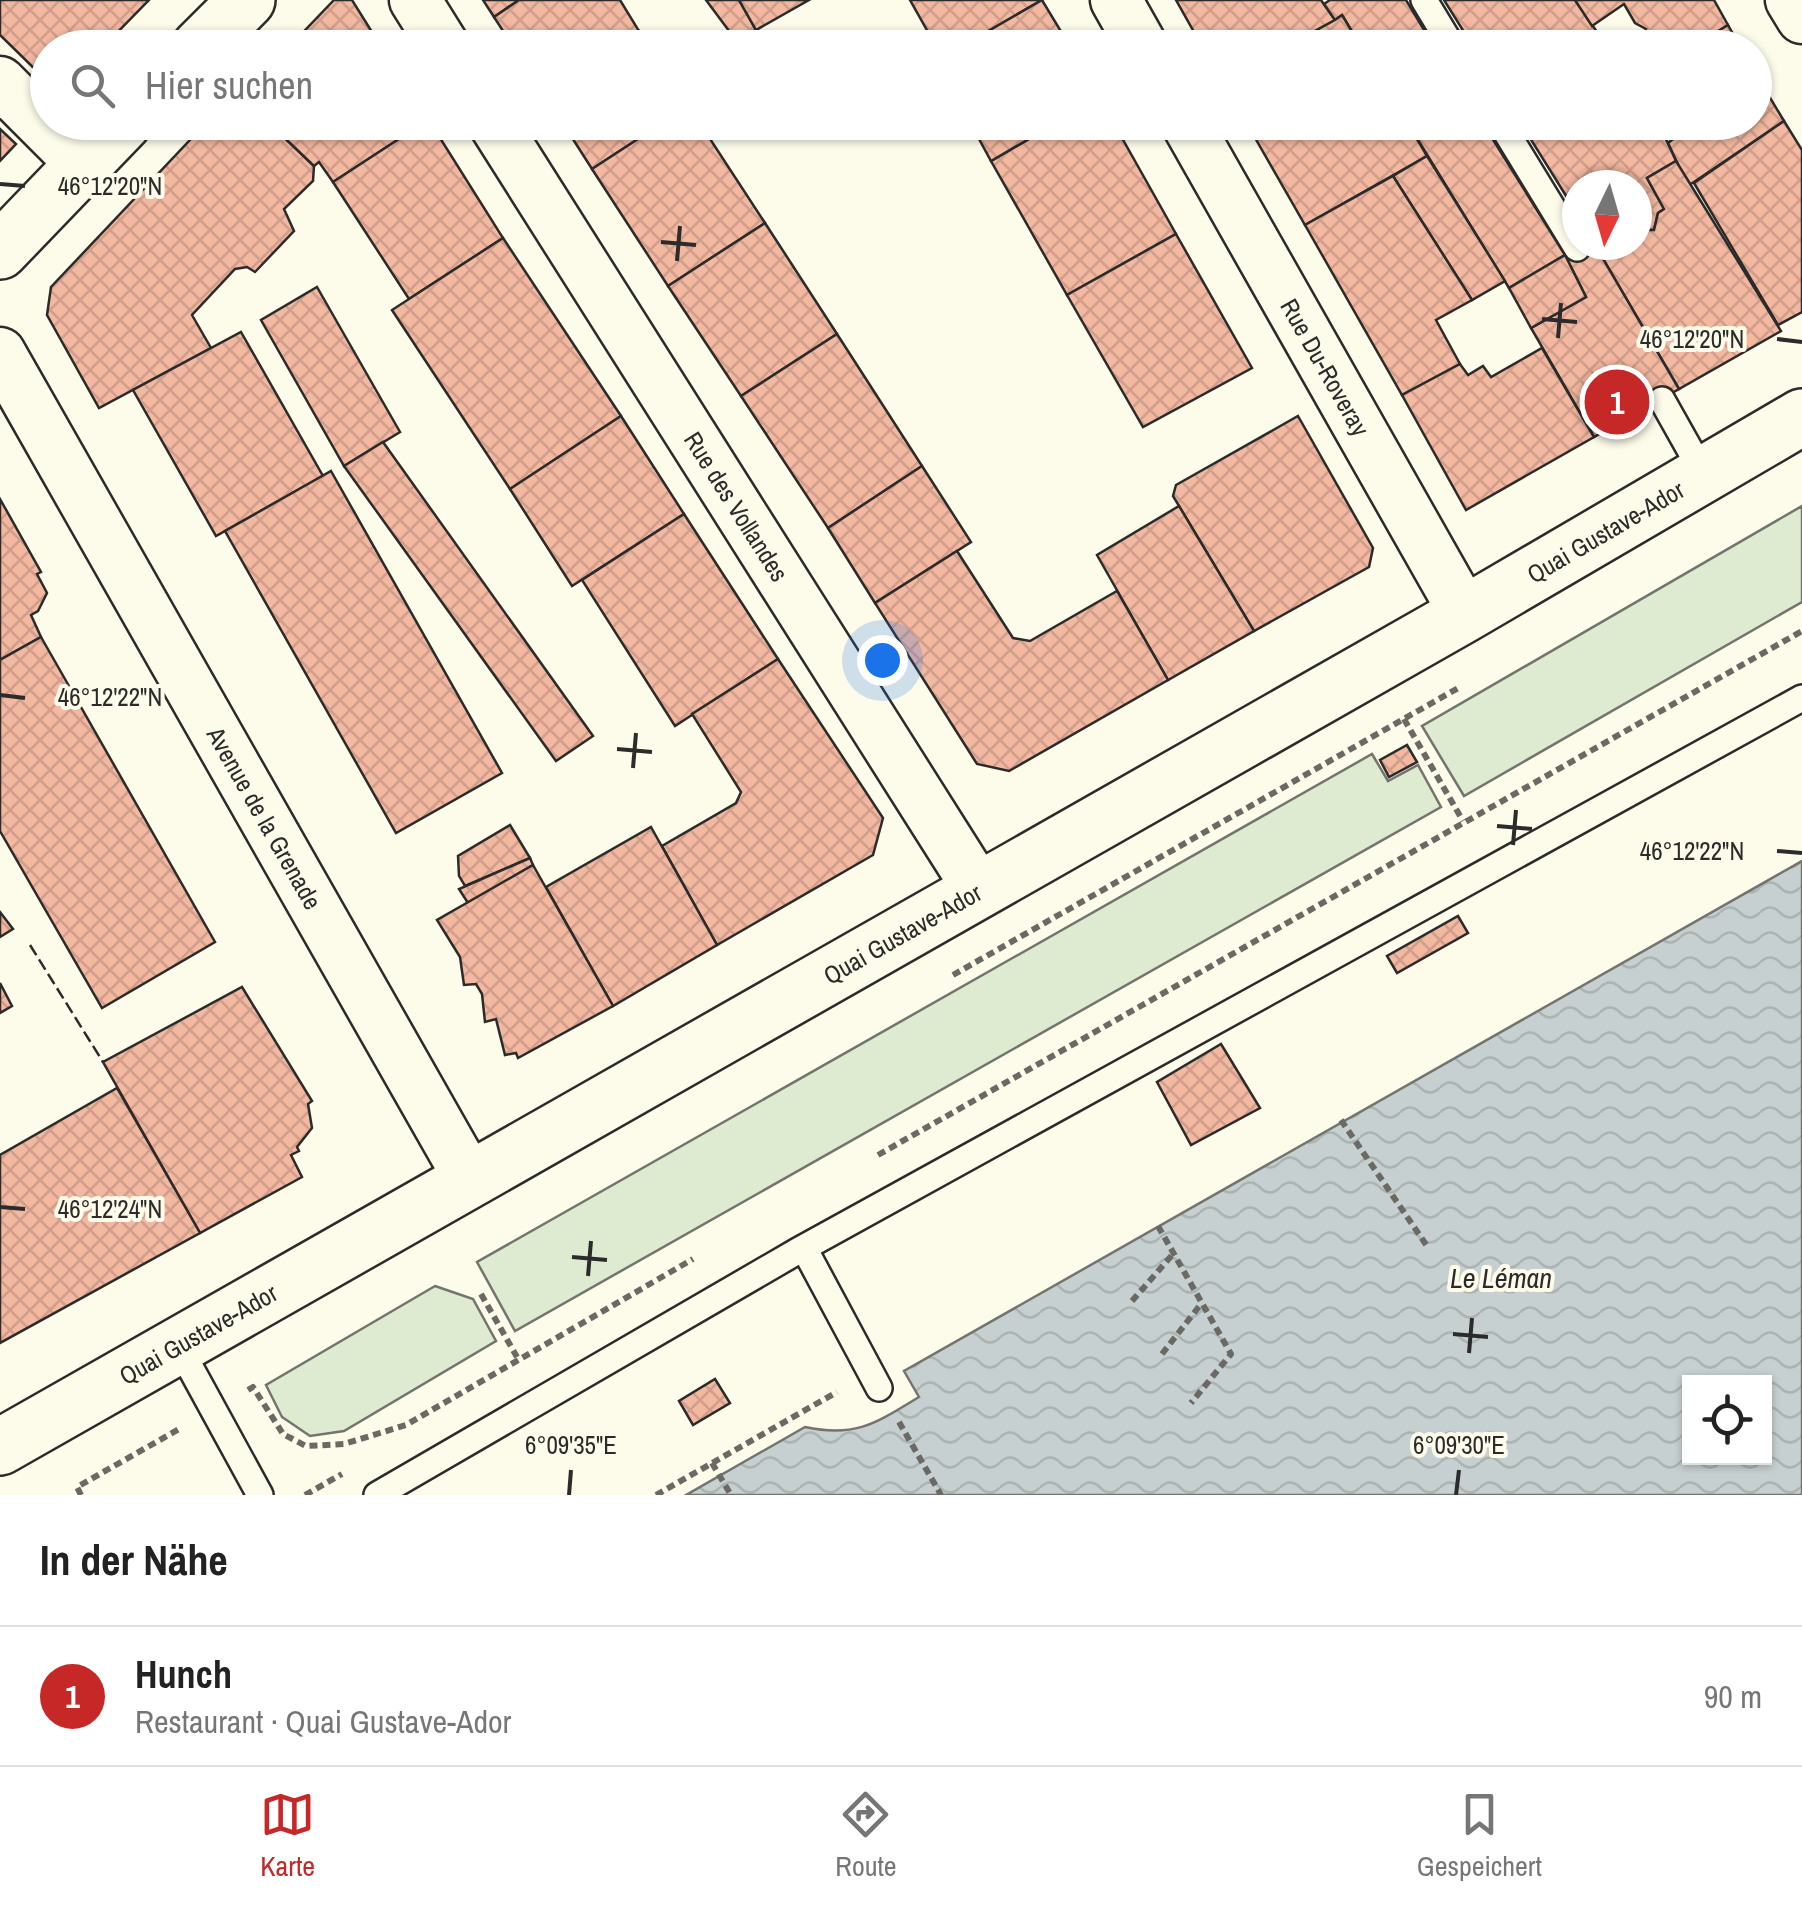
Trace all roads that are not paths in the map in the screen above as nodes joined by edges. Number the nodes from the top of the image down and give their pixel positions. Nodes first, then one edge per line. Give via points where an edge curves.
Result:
1 (247, 0) edge
2 (415, 0) edge
3 (1116, 0) edge
4 (1424, 0) edge
5 (1792, 0) edge
6 (1802, 18) edge
7 (218, 30) edge
8 (434, 30) edge
9 (1133, 30) edge
10 (1442, 30) edge
11 (0, 82) edge
12 (30, 112) edge
13 (58, 140) edge
14 (106, 140) edge
15 (504, 140) edge
16 (1196, 140) edge
17 (1511, 140) edge
18 (82, 164) junction
19 (1562, 223) edge
20 (0, 250) edge
21 (0, 353) edge
22 (1662, 400) dead end
23 (1802, 417) edge
24 (1703, 473) junction
25 (1466, 614) junction
26 (1802, 698) edge
27 (979, 890) junction
28 (469, 1178) junction
29 (804, 1248) junction
30 (178, 1345) junction
31 (876, 1380) road end
32 (0, 1446) edge
33 (260, 1495) edge
34 (377, 1495) edge

1 - 7 main road
2 - 8 street
3 - 9 street
4 - 10 lane
5 - 6 street
11 - 12 street
13 - 18 street
14 - 18 main road
15 - 27 street, Rue des Vollandes
16 - 25 street, Rue Du-Roveray
17 - 19 lane
18 - 20 main road
21 - 28 street, Avenue de la Grenade
22 - 24 lane
23 - 24 main road, Quai Gustave-Ador
24 - 25 main road, Quai Gustave-Ador
25 - 27 main road, Quai Gustave-Ador
26 - 29 lane
27 - 28 main road, Quai Gustave-Ador
28 - 30 main road, Quai Gustave-Ador
29 - 31 lane
29 - 34 lane
30 - 32 main road, Quai Gustave-Ador
30 - 33 lane

